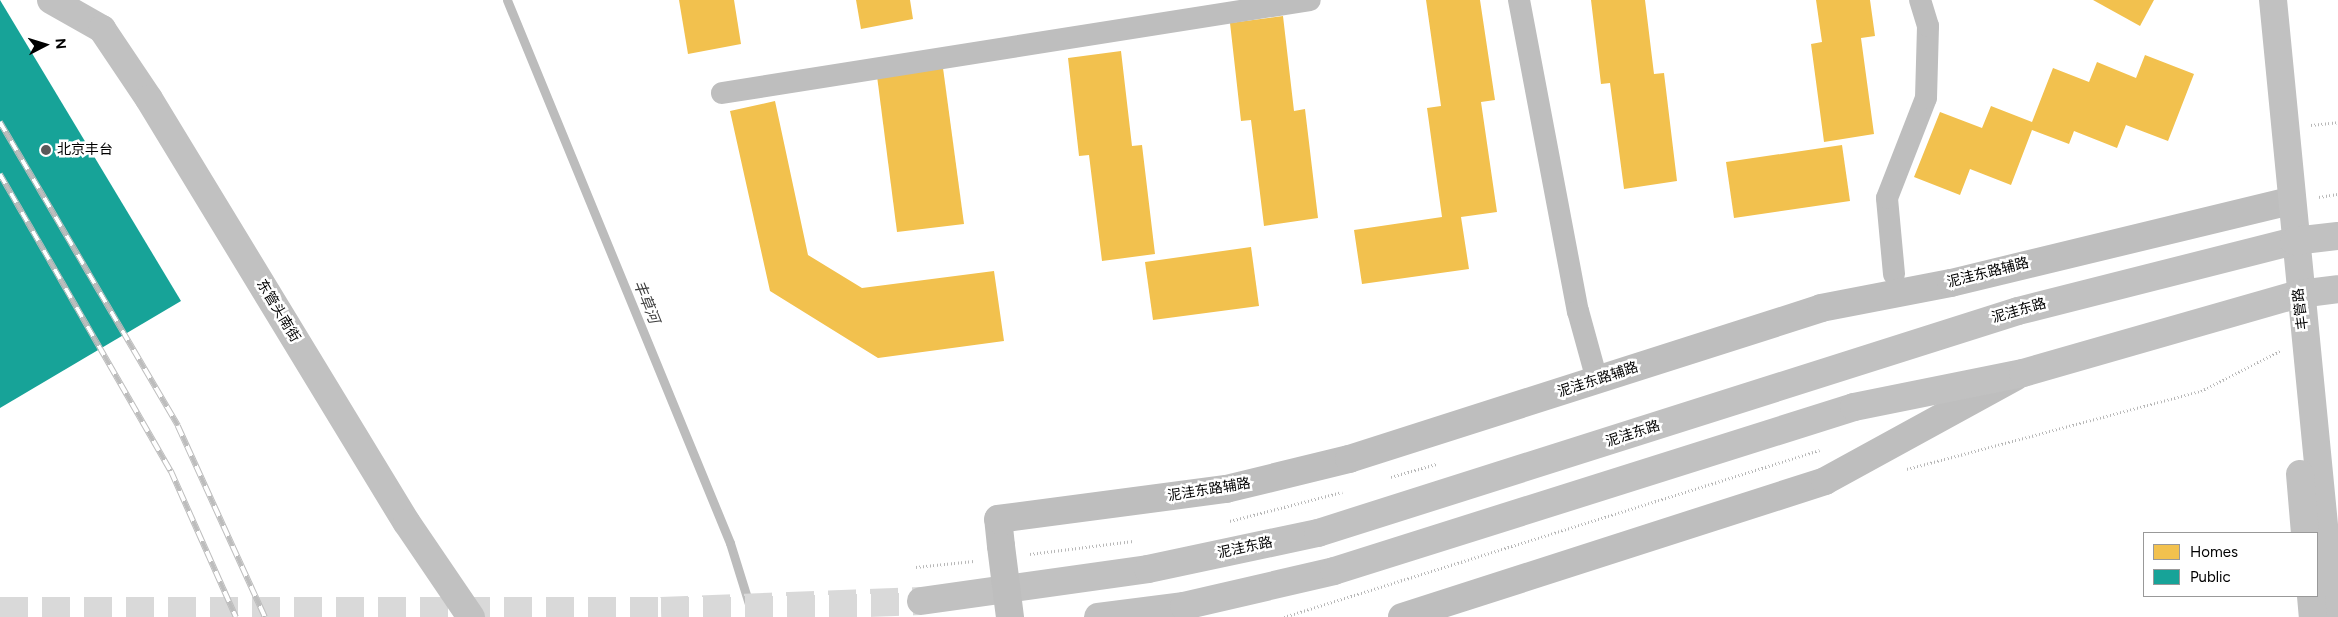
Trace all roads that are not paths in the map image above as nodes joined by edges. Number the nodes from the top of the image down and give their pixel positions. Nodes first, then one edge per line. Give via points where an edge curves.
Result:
1 (51, 0) edge
2 (92, 0) edge
3 (1310, 0) edge
4 (1519, 0) edge
5 (1920, 0) edge
6 (2255, 0) edge
7 (2273, 0) edge
8 (1277, 2) edge
9 (722, 93) dead end
10 (149, 99) junction
11 (2283, 203) junction
12 (2338, 236) edge
13 (2286, 243) junction
14 (1894, 274) dead end
15 (2338, 289) edge
16 (2291, 297) junction
17 (2023, 374) junction
18 (1597, 380) junction
19 (407, 523) junction
20 (2305, 532) edge
21 (2311, 597) edge
22 (921, 600) tunnel mouth
23 (449, 617) edge
24 (471, 617) edge
25 (1010, 617) edge
26 (1098, 617) edge
27 (1402, 617) edge
28 (2313, 617) edge
29 (2334, 617) edge

1 - 10 main road via 102,29
2 - 10 main road, 东管头南街
3 - 8 street
4 - 18 street via 1578,311
5 - 14 street via 1928,26 1926,98 1887,198
6 - 11 main road, 丰管路
7 - 11 main road, 丰管路
8 - 9 street
10 - 19 main road, 东管头南街, bridge
11 - 13 main road, 丰管路
11 - 18 street, 泥洼东路辅路 via 1950,283 1862,297
12 - 13 main road, 泥洼东路
13 - 16 main road, 丰管路
13 - 22 main road, 泥洼东路 via 2018,311 1318,533 1148,569
15 - 16 main road
16 - 17 main road
16 - 20 main road, 丰管路
16 - 29 main road, 丰管路
17 - 26 main road via 1854,407 1334,571 1184,606
17 - 27 street via 1825,481
18 - 25 street, 泥洼东路辅路, bridge via 1348,459 1226,489 998,519
19 - 23 main road, bridge
19 - 24 main road, 东管头南街, bridge
21 - 28 main road

